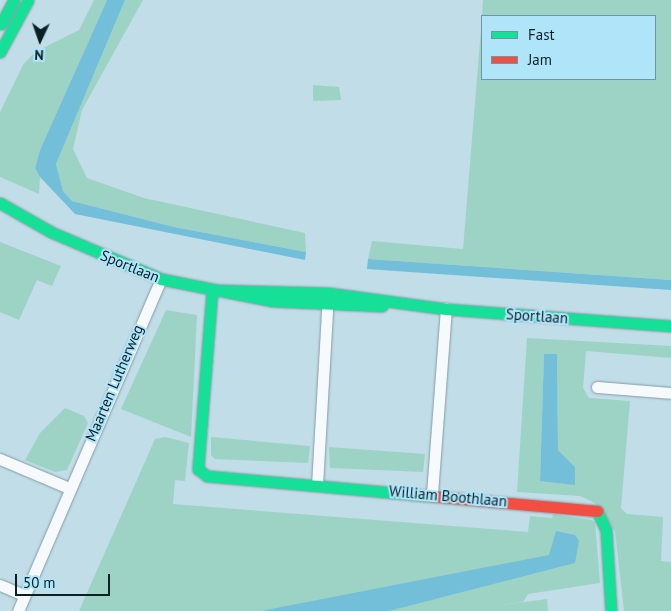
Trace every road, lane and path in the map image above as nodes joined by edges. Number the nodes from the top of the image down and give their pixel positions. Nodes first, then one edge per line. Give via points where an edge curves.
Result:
1 (14, 0) edge
2 (28, 0) edge
3 (0, 27) edge
4 (0, 52) edge
5 (0, 203) edge
6 (0, 214) edge
7 (51, 232) junction
8 (161, 279) junction
9 (212, 290) junction
10 (328, 292) junction
11 (404, 304) junction
12 (328, 305) junction
13 (446, 309) junction
14 (671, 326) edge
15 (597, 387) dead end
16 (671, 393) edge
17 (0, 459) edge
18 (317, 485) junction
19 (70, 488) junction
20 (432, 494) junction
21 (0, 585) edge
22 (24, 596) junction
23 (18, 611) edge
24 (612, 611) edge

1 - 3 street
2 - 4 street
5 - 7 street, Sportlaan
6 - 7 street, Sportlaan
7 - 8 street, Sportlaan
8 - 9 street, Sportlaan
8 - 19 street, Maarten Lutherweg
9 - 10 street, Sportlaan
9 - 12 street, Sportlaan via 245,298
9 - 18 street, William Boothlaan via 198,469 207,476
10 - 11 street, Sportlaan
10 - 12 street
11 - 12 street, Sportlaan
11 - 13 street, Sportlaan
12 - 18 street
13 - 14 street, Sportlaan
13 - 20 street
15 - 16 street
17 - 19 street
18 - 20 street, William Boothlaan
19 - 22 street, Maarten Lutherweg
20 - 24 street, William Boothlaan via 597,511 606,530
21 - 22 street
22 - 23 street, Maarten Lutherweg

